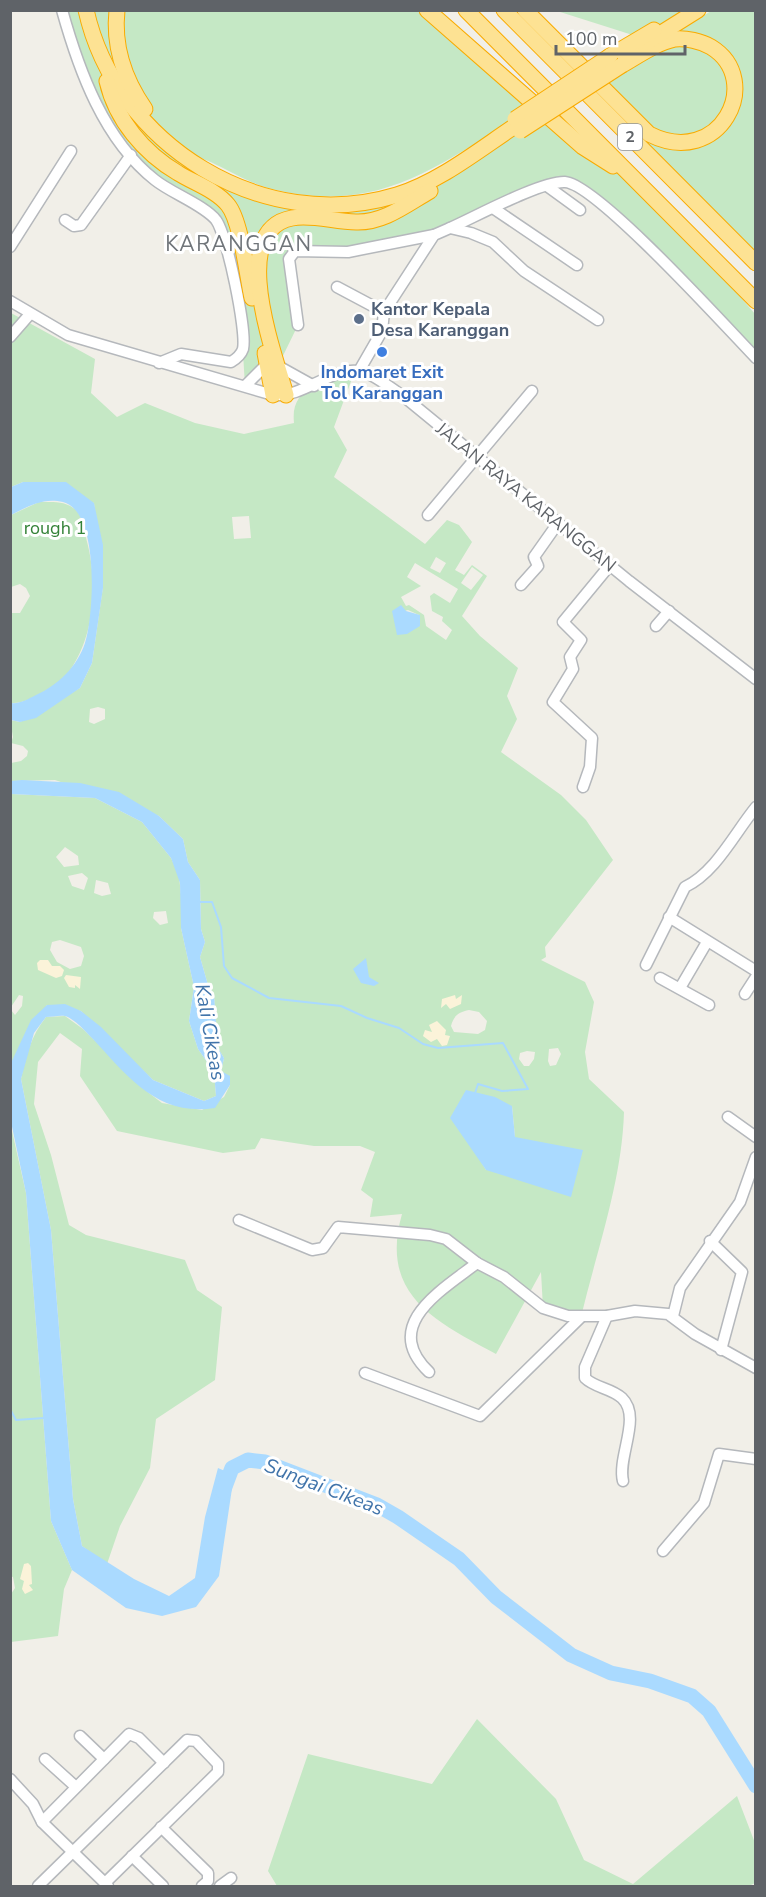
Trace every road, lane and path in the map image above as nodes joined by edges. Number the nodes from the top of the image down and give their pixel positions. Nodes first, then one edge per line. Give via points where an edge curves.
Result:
1 (62, 10) edge
2 (86, 10) edge
3 (117, 10) edge
4 (427, 10) edge
5 (466, 10) edge
6 (504, 10) edge
7 (525, 10) edge
8 (684, 10) edge
9 (698, 10) edge
10 (101, 57) junction
11 (616, 61) junction
12 (518, 125) junction
13 (71, 151) dead end
14 (131, 155) junction
15 (638, 183) junction
16 (547, 186) junction
17 (493, 208) junction
18 (580, 210) dead end
19 (65, 220) dead end
20 (450, 228) junction
21 (434, 235) junction
22 (10, 247) edge
23 (756, 263) edge
24 (577, 265) dead end
25 (337, 287) dead end
26 (10, 301) edge
27 (756, 301) edge
28 (384, 312) junction
29 (30, 314) junction
30 (598, 320) dead end
31 (298, 324) dead end
32 (10, 337) edge
33 (756, 358) edge
34 (159, 363) junction
35 (273, 365) junction
36 (359, 371) junction
37 (245, 386) junction
38 (314, 386) junction
39 (532, 391) dead end
40 (280, 395) junction
41 (477, 458) junction
42 (428, 515) dead end
43 (558, 523) junction
44 (610, 565) junction
45 (521, 585) dead end
46 (669, 611) junction
47 (656, 626) dead end
48 (756, 679) edge
49 (583, 788) dead end
50 (756, 807) edge
51 (669, 916) junction
52 (707, 942) junction
53 (646, 965) dead end
54 (756, 971) edge
55 (756, 976) edge
56 (660, 978) dead end
57 (680, 988) junction
58 (745, 994) dead end
59 (709, 1005) dead end
60 (728, 1117) dead end
61 (756, 1137) edge
62 (756, 1157) edge
63 (239, 1220) dead end
64 (710, 1242) junction
65 (477, 1263) junction
66 (607, 1316) junction
67 (673, 1316) junction
68 (580, 1317) junction
69 (721, 1350) junction
70 (756, 1368) edge
71 (429, 1372) dead end
72 (365, 1373) dead end
73 (756, 1459) edge
74 (622, 1481) dead end
75 (663, 1551) dead end
76 (80, 1736) dead end
77 (45, 1759) dead end
78 (104, 1759) junction
79 (164, 1763) junction
80 (10, 1779) edge
81 (76, 1787) junction
82 (42, 1822) junction
83 (161, 1827) junction
84 (73, 1852) junction
85 (132, 1856) junction
86 (231, 1878) dead end
87 (106, 1885) edge
88 (38, 1887) edge
89 (163, 1887) edge
90 (202, 1887) edge
91 (220, 1887) edge

1 - 14 street via 87,86
2 - 10 highway
3 - 12 highway via 123,68 129,85 151,117 168,135 208,163 268,188 323,196 386,188 448,163
4 - 15 highway via 583,147
5 - 15 highway, 2
6 - 23 highway, 2
7 - 11 highway via 643,129 657,138 684,144 705,138 720,126 731,106 735,81 731,67 706,44 677,39
8 - 11 highway
9 - 11 highway
10 - 12 highway via 124,97 176,152 225,182 277,199 341,204 397,195 440,176
10 - 35 highway via 108,87 137,139 160,161 223,200 233,212
11 - 12 highway
12 - 35 highway via 444,183 387,216 357,222 292,218 268,231 256,264
13 - 22 street
14 - 19 street via 81,225 74,226
14 - 34 street via 157,182 215,219 224,234 241,320 243,349 231,362 181,354
15 - 27 highway, 2
16 - 17 street
16 - 18 street
16 - 33 street via 569,182 589,193 651,249
17 - 20 street
17 - 24 street
20 - 21 street
20 - 30 street via 493,242 527,273
21 - 28 street
21 - 31 street via 348,252 295,251 289,259
25 - 28 street
26 - 29 street
28 - 36 street via 382,331
29 - 32 street
29 - 34 street via 68,335
34 - 37 street
35 - 37 street
35 - 38 street
35 - 40 highway
36 - 38 street via 338,373
36 - 41 street, JALAN RAYA KARANGGAN via 402,396
37 - 40 street
38 - 40 street
39 - 41 street
41 - 42 street
41 - 43 street, JALAN RAYA KARANGGAN
43 - 44 street, JALAN RAYA KARANGGAN
43 - 45 street via 534,557 538,566
44 - 46 street, JALAN RAYA KARANGGAN
44 - 49 street via 563,622 581,640 570,657 573,669 553,701 592,738 590,767
46 - 47 street
46 - 48 street, JALAN RAYA KARANGGAN
50 - 51 street via 724,852 693,884 686,886
51 - 52 street
51 - 53 street
52 - 54 street
52 - 57 street
55 - 58 street
56 - 57 street
57 - 59 street
60 - 61 street
62 - 64 street via 740,1200
63 - 65 street via 312,1250 323,1248 338,1227 430,1235 446,1239
64 - 67 street via 680,1288
64 - 69 street via 742,1272
65 - 68 street via 504,1277 543,1308
65 - 71 street via 427,1302 415,1320 413,1350 418,1362
66 - 67 street via 634,1311
66 - 68 street
66 - 74 street via 585,1367 585,1378 622,1398 629,1408
67 - 69 street
68 - 72 street via 480,1416
69 - 70 street
73 - 75 street via 719,1454 704,1503
76 - 78 street
77 - 81 street
78 - 79 street via 132,1734
78 - 81 street
79 - 83 street via 192,1739 219,1768
79 - 84 street
80 - 82 street via 33,1804
81 - 82 street
82 - 84 street
83 - 85 street
83 - 90 street via 208,1873 208,1881
84 - 87 street
84 - 88 street
85 - 87 street
85 - 89 street
86 - 91 street

